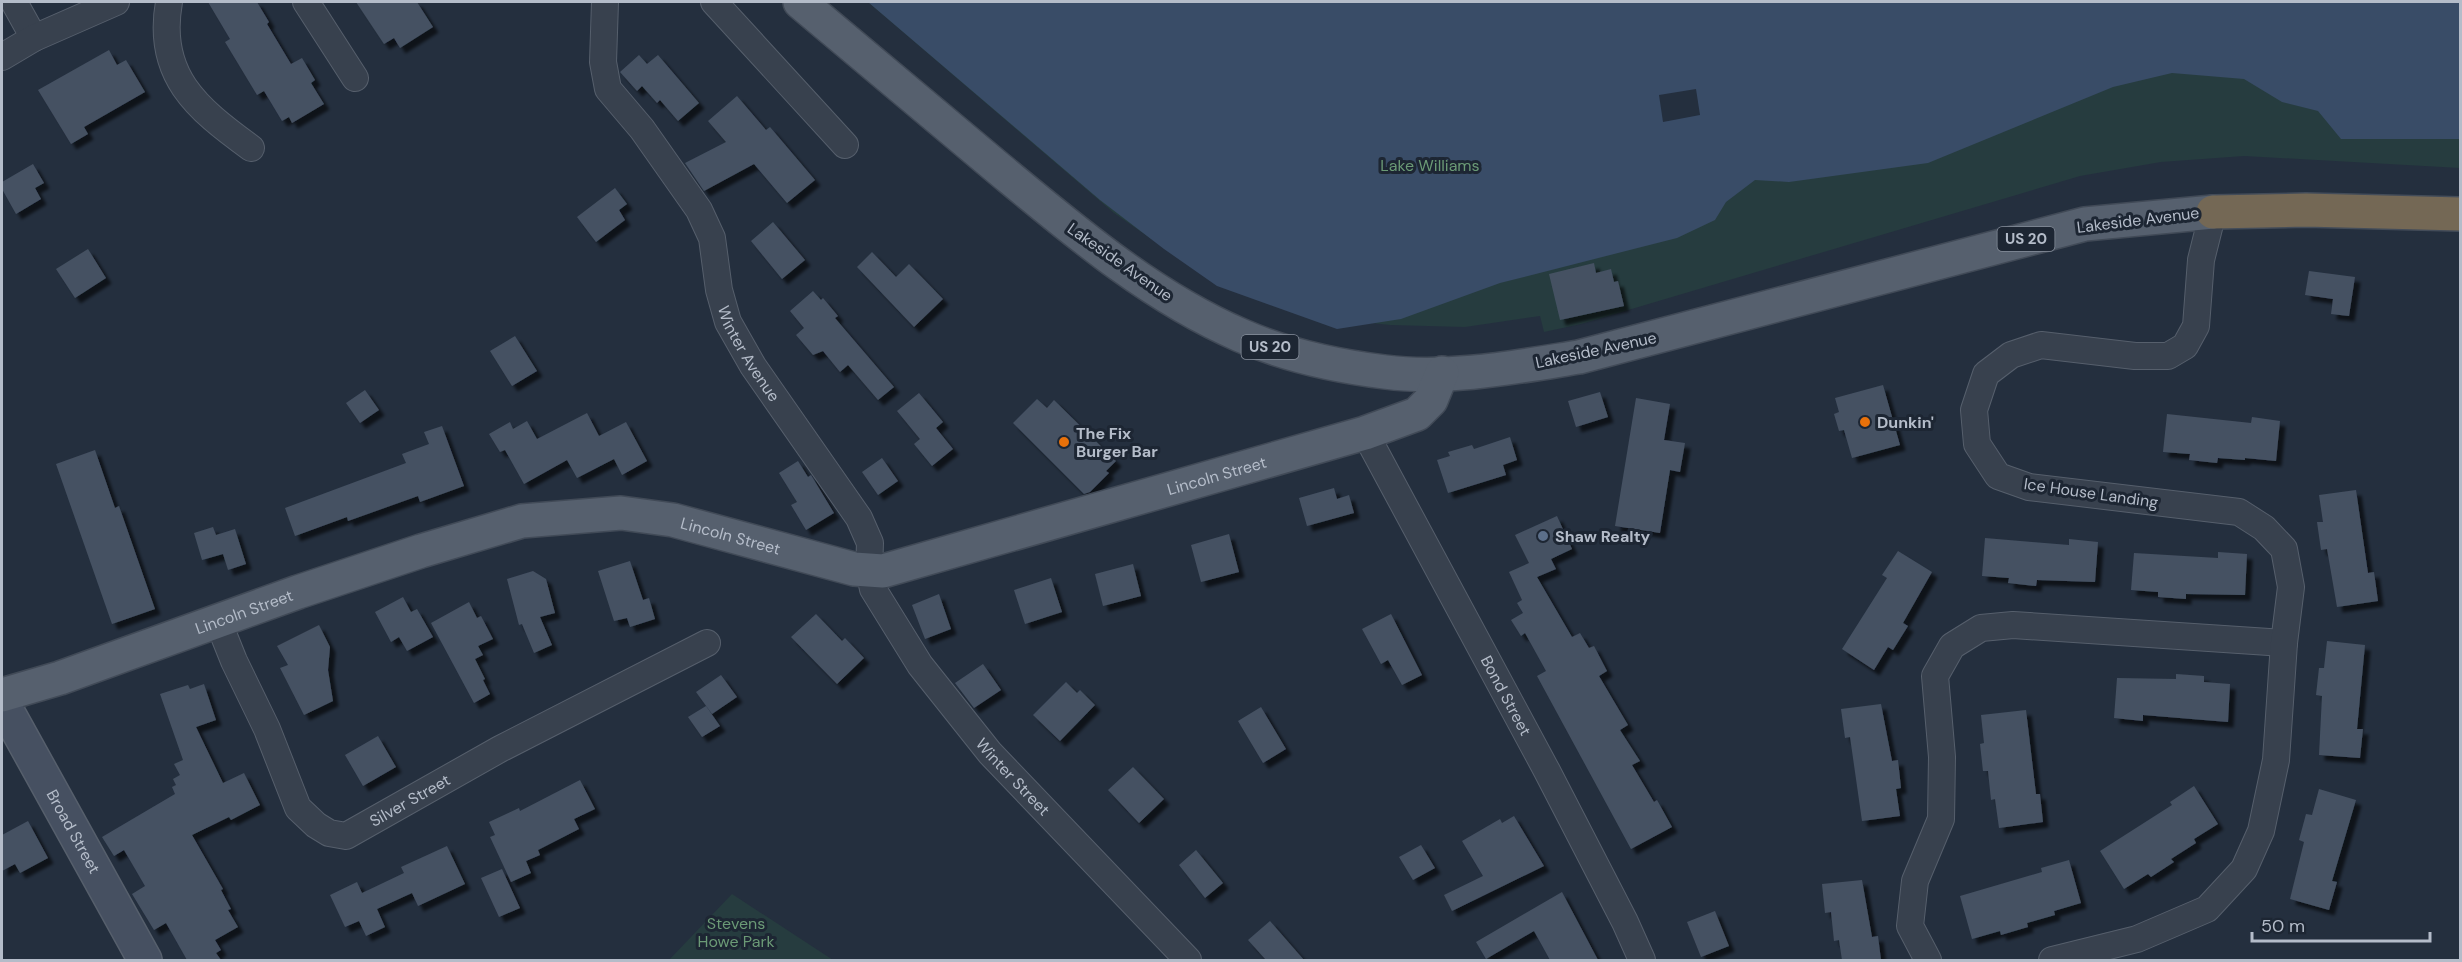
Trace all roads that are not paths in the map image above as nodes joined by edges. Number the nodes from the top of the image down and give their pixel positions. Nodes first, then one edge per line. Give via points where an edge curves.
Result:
1 (14, 2) edge
2 (116, 2) edge
3 (169, 2) edge
4 (306, 2) edge
5 (604, 2) edge
6 (714, 2) edge
7 (800, 2) edge
8 (34, 38) junction
9 (2, 57) edge
10 (355, 78) dead end
11 (845, 145) dead end
12 (251, 148) dead end
13 (2213, 212) junction
14 (2460, 214) edge
15 (1442, 374) junction
16 (1365, 433) junction
17 (869, 570) junction
18 (218, 621) junction
19 (707, 643) dead end
20 (2284, 643) junction
21 (2, 695) edge
22 (2, 702) edge
23 (145, 960) edge
24 (1188, 960) edge
25 (1642, 960) edge
26 (1928, 960) edge
27 (2052, 960) edge

1 - 8 street
2 - 8 street
3 - 12 street via 165,27 170,61 183,86 200,107
4 - 10 street
5 - 17 street, Winter Avenue via 603,62 608,89 642,129 699,210 712,238 728,322 753,366 859,518 870,543
6 - 11 street
7 - 15 main road, Lakeside Avenue / US 20 via 1079,236 1213,323 1312,359 1387,372
8 - 9 street
13 - 14 highway, Lakeside Avenue / US 20
13 - 15 main road, Lakeside Avenue / US 20 via 2085,224 1579,357
13 - 20 street, Ice House Landing via 2201,260 2196,326 2185,346 2168,356 2041,345 2011,355 1986,374 1974,411 1977,444 1998,476 2030,487 2239,512 2264,528 2284,549 2291,587
15 - 16 main road, Lincoln Street via 1431,400 1417,414
16 - 17 main road, Lincoln Street via 923,561 883,571
16 - 25 street, Bond Street via 1548,771
17 - 18 main road, Lincoln Street via 673,520 621,513 579,515 504,526
17 - 24 street, Winter Street via 873,589 920,664 990,753
18 - 19 street, Silver Street via 298,808 329,833 346,836 500,749
18 - 21 main road, Lincoln Street
20 - 26 street via 2013,625 1981,628 1952,646 1935,676 1942,757 1941,819 1915,882 1910,926
20 - 27 street, Ice House Landing via 2276,760 2261,831 2244,869 2207,909 2137,939
22 - 23 street, Broad Street

